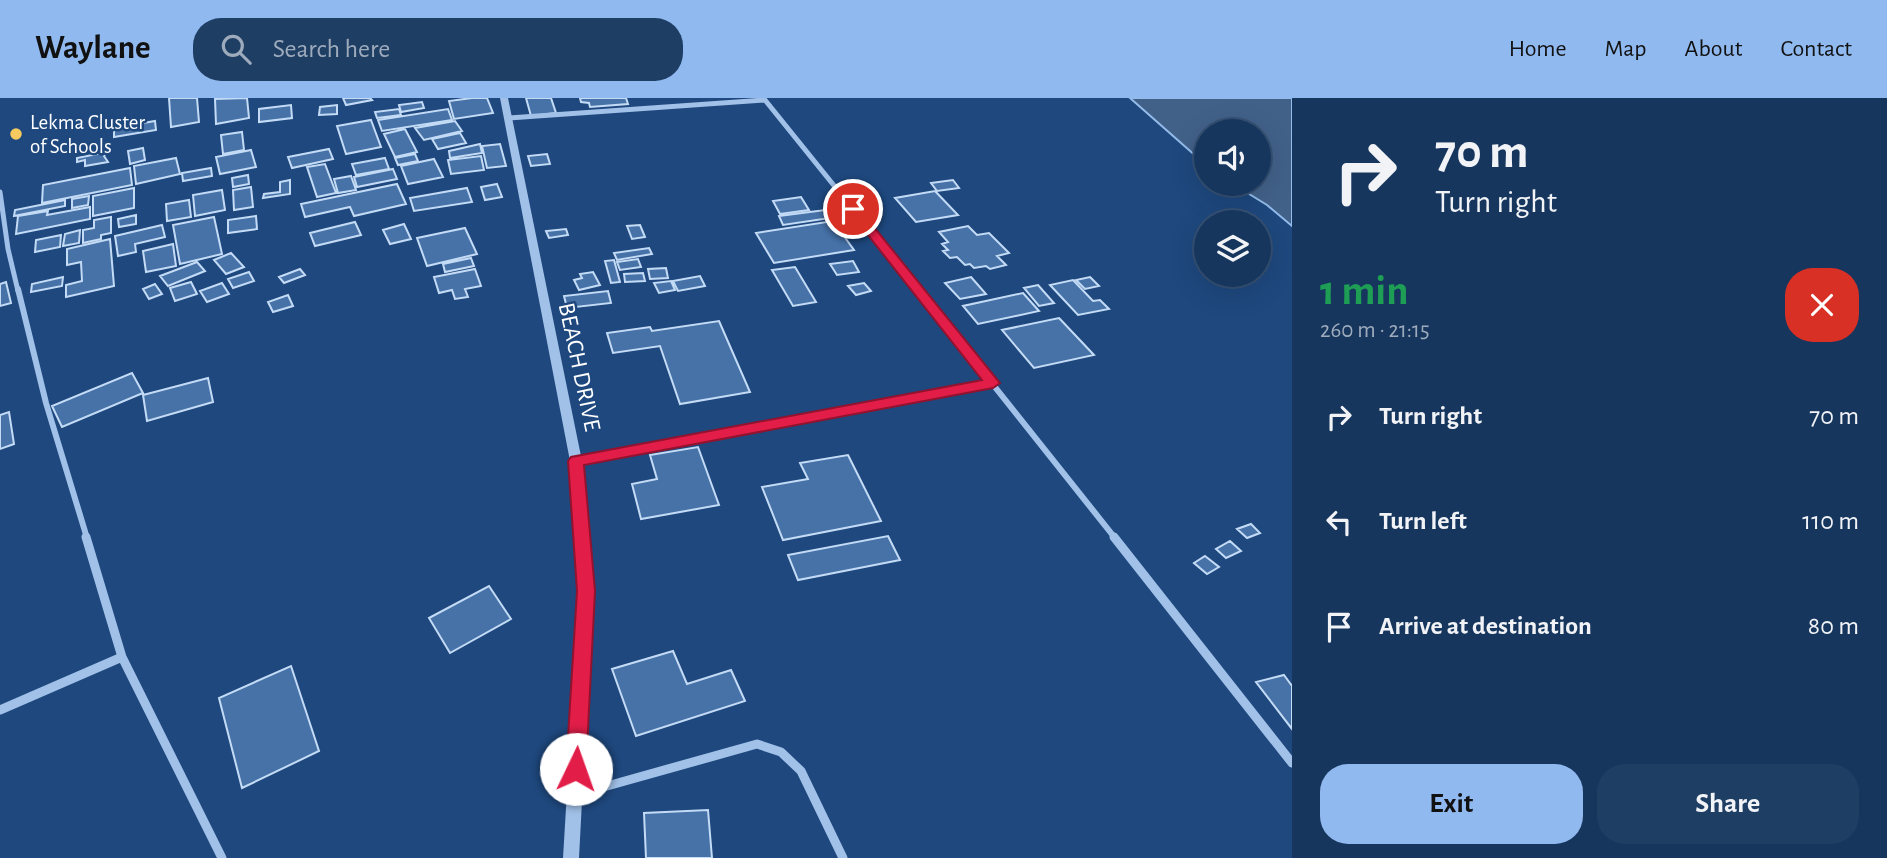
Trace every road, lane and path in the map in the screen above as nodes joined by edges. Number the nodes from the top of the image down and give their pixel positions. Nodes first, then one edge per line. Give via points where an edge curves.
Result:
1 (504, 98) edge
2 (764, 99) edge
3 (509, 118) junction
4 (0, 192) edge
5 (993, 383) junction
6 (576, 461) junction
7 (122, 657) junction
8 (0, 710) edge
9 (1292, 763) edge
10 (575, 795) junction
11 (222, 858) edge
12 (571, 858) edge
13 (843, 858) edge

1 - 3 street, BEACH DRIVE
2 - 3 street
2 - 5 street
3 - 6 street, BEACH DRIVE
4 - 7 street via 8,249 46,403
5 - 6 street
5 - 9 street
6 - 10 street, BEACH DRIVE via 586,591
7 - 8 street
7 - 11 street
10 - 12 street, BEACH DRIVE
10 - 13 street via 757,744 781,752 801,771

